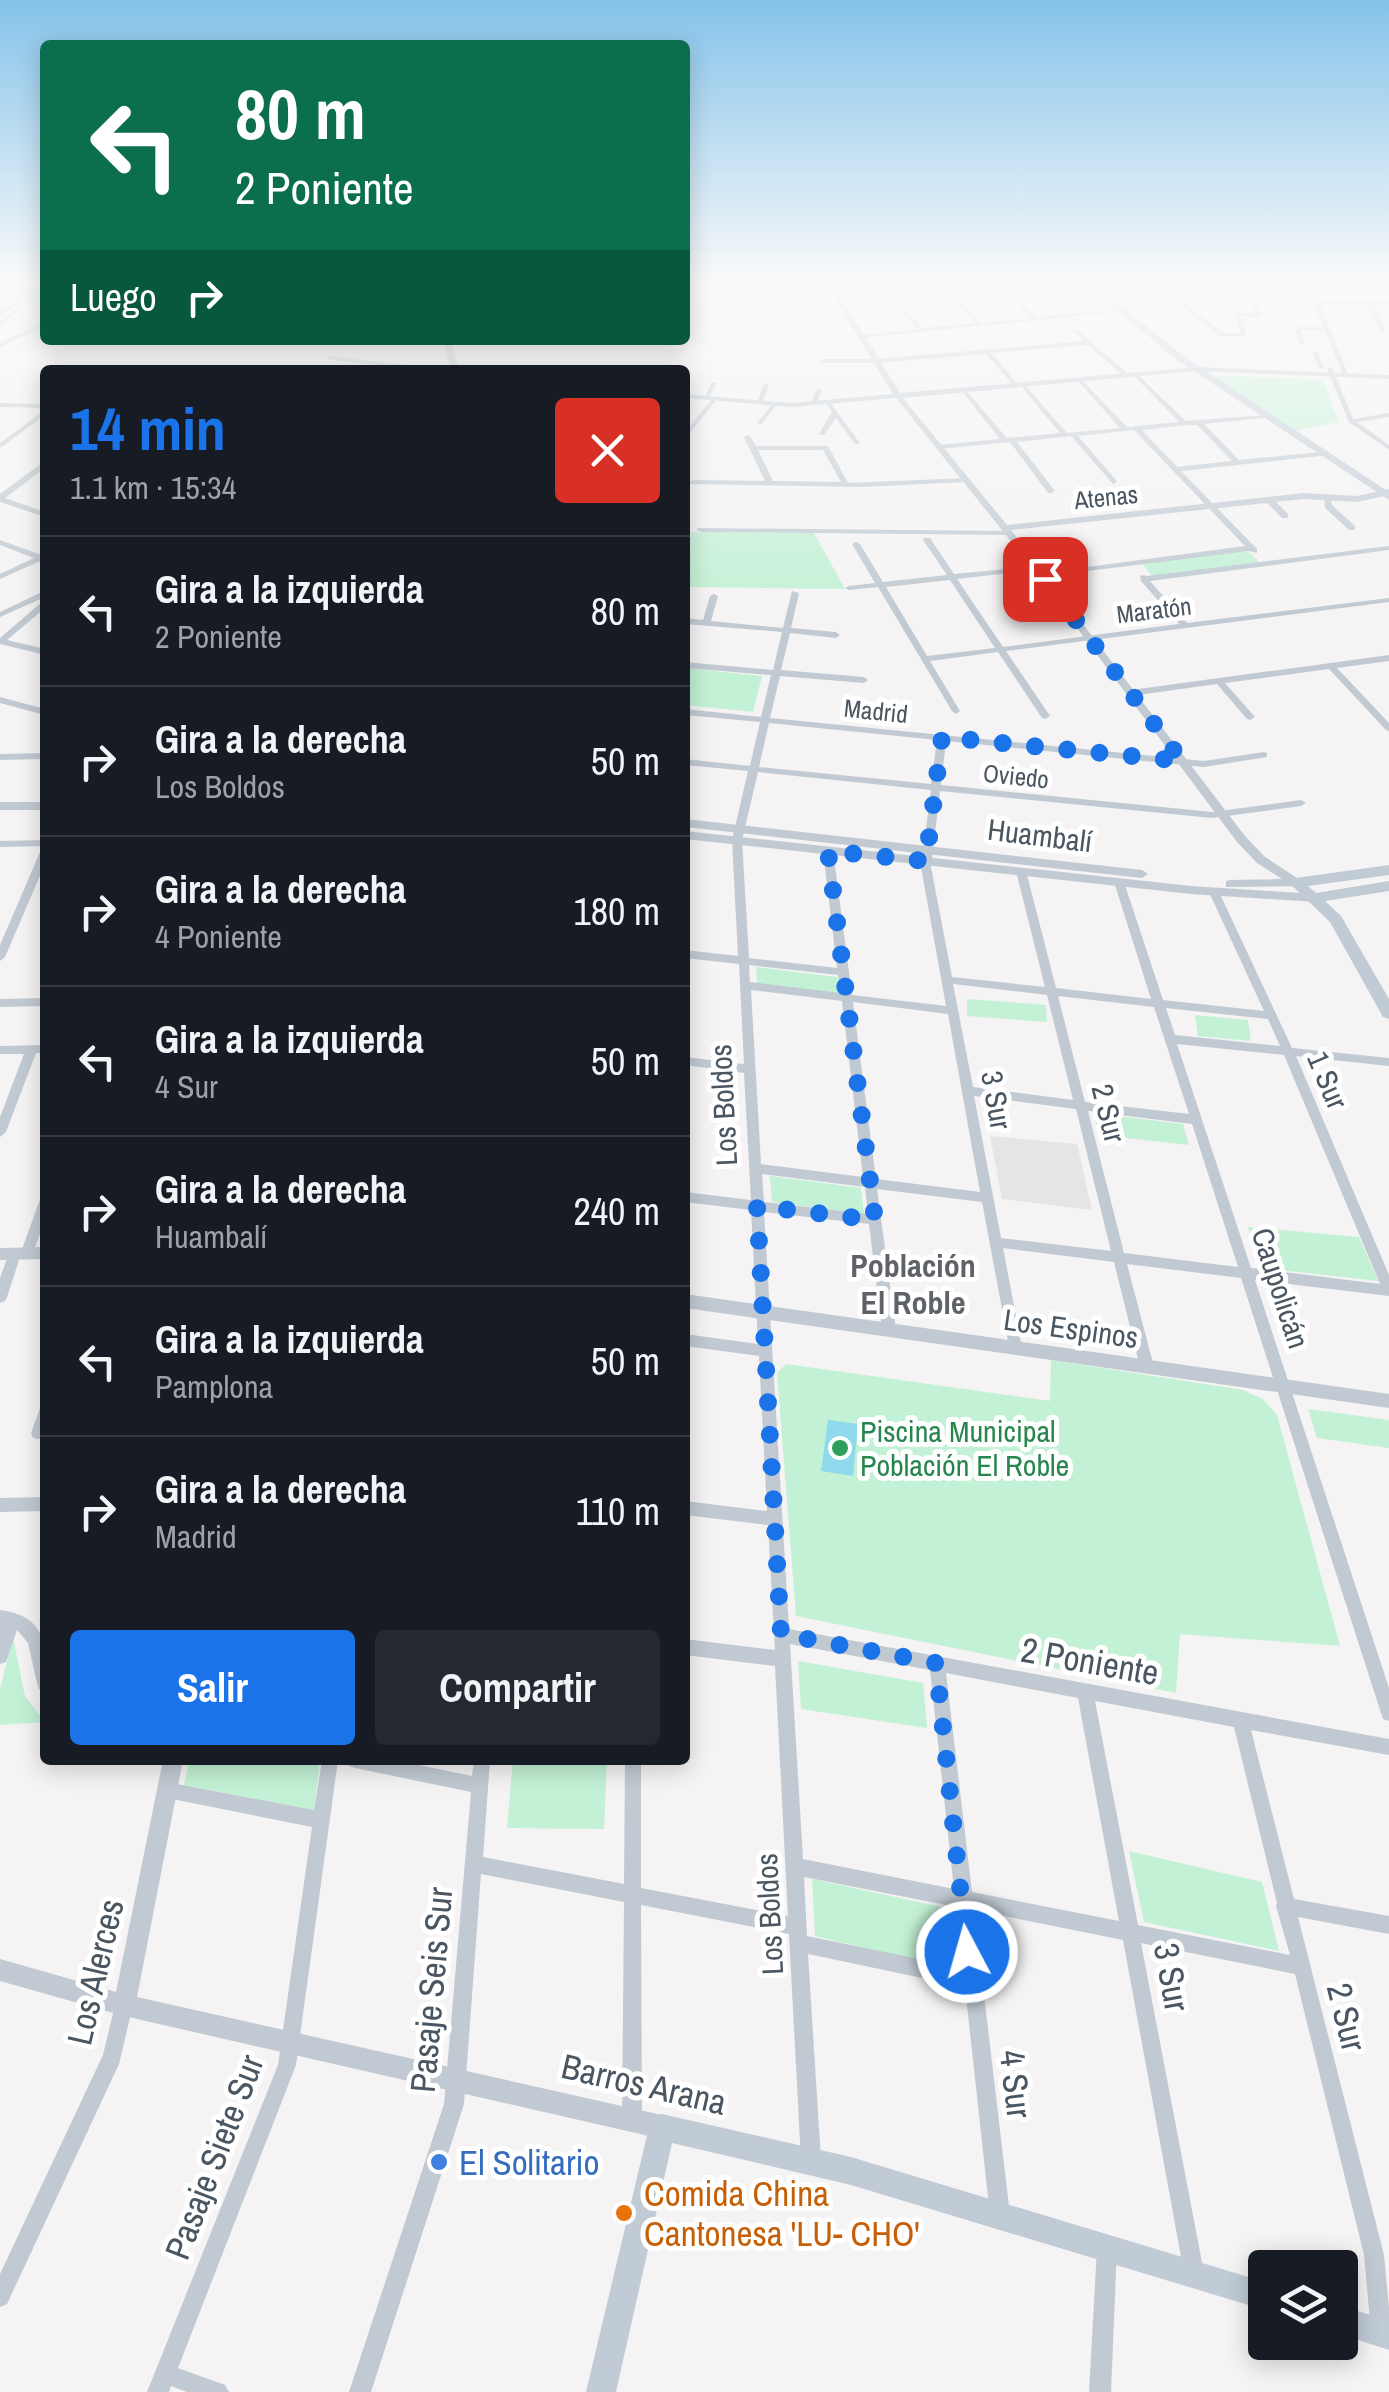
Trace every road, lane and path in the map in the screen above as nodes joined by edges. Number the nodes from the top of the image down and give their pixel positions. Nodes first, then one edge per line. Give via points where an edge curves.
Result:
1 (712, 392) edge
2 (763, 392) edge
3 (818, 392) edge
4 (895, 392) edge
5 (946, 392) edge
6 (965, 392) edge
7 (1026, 392) edge
8 (1090, 392) edge
9 (1148, 392) edge
10 (1229, 392) edge
11 (1337, 392) edge
12 (898, 396) junction
13 (690, 397) edge
14 (710, 399) junction
15 (828, 402) junction
16 (759, 403) junction
17 (813, 403) junction
18 (774, 404) junction
19 (0, 405) edge
20 (40, 409) edge
21 (835, 413) junction
22 (40, 414) edge
23 (1264, 416) junction
24 (1389, 416) edge
25 (1351, 421) junction
26 (1198, 422) junction
27 (760, 423) dead end
28 (1184, 424) junction
29 (1136, 428) junction
30 (23, 429) junction
31 (690, 429) edge
32 (1124, 429) junction
33 (0, 430) edge
34 (822, 434) dead end
35 (1069, 435) junction
36 (748, 437) dead end
37 (1008, 440) junction
38 (857, 443) dead end
39 (0, 446) edge
40 (939, 447) junction
41 (1388, 447) edge
42 (754, 448) junction
43 (1321, 454) junction
44 (1238, 463) junction
45 (40, 469) edge
46 (1175, 469) junction
47 (966, 480) junction
48 (693, 482) dead end
49 (1113, 482) dead end
50 (770, 484) junction
51 (846, 485) junction
52 (1051, 491) dead end
53 (1387, 494) edge
54 (1327, 497) junction
55 (0, 498) edge
56 (1269, 500) junction
57 (1210, 506) junction
58 (40, 512) edge
59 (1286, 516) dead end
60 (1352, 528) dead end
61 (701, 530) dead end
62 (1008, 531) junction
63 (928, 540) dead end
64 (856, 544) dead end
65 (3, 545) edge
66 (1251, 548) junction
67 (1389, 548) edge
68 (40, 555) edge
69 (40, 557) edge
70 (1132, 564) junction
71 (1266, 564) junction
72 (1039, 571) junction
73 (0, 577) edge
74 (953, 578) junction
75 (1144, 578) junction
76 (881, 587) junction
77 (849, 588) dead end
78 (795, 592) dead end
79 (40, 596) edge
80 (714, 596) dead end
81 (1389, 600) edge
82 (40, 608) edge
83 (0, 615) edge
84 (690, 621) edge
85 (706, 623) junction
86 (1185, 626) junction
87 (786, 630) junction
88 (836, 635) dead end
89 (1089, 638) junction
90 (0, 641) edge
91 (1000, 650) junction
92 (40, 651) edge
93 (1389, 658) edge
94 (925, 659) junction
95 (690, 664) edge
96 (1331, 666) junction
97 (775, 672) junction
98 (864, 680) dead end
99 (1219, 681) junction
100 (1131, 693) junction
101 (0, 700) edge
102 (40, 711) edge
103 (956, 711) dead end
104 (690, 713) edge
105 (1045, 716) dead end
106 (1250, 717) dead end
107 (763, 720) junction
108 (1389, 728) edge
109 (942, 737) junction
110 (40, 756) edge
111 (1264, 756) dead end
112 (0, 757) edge
113 (1182, 761) junction
114 (690, 762) edge
115 (751, 768) junction
116 (936, 788) junction
117 (40, 796) edge
118 (0, 797) edge
119 (1302, 804) dead end
120 (0, 806) edge
121 (40, 806) edge
122 (1224, 815) junction
123 (690, 824) edge
124 (737, 834) junction
125 (690, 835) edge
126 (0, 844) edge
127 (40, 844) edge
128 (1249, 848) junction
129 (828, 851) junction
130 (927, 855) junction
131 (40, 864) edge
132 (1389, 870) edge
133 (1022, 872) junction
134 (1119, 882) junction
135 (1296, 883) junction
136 (1389, 886) edge
137 (1219, 888) junction
138 (1317, 898) junction
139 (690, 955) edge
140 (0, 957) edge
141 (743, 961) junction
142 (844, 972) junction
143 (947, 980) junction
144 (744, 985) junction
145 (1051, 992) junction
146 (847, 998) junction
147 (40, 1002) edge
148 (0, 1003) edge
149 (1160, 1004) junction
150 (953, 1011) junction
151 (1389, 1014) edge
152 (1273, 1016) junction
153 (1170, 1039) junction
154 (39, 1049) edge
155 (0, 1050) edge
156 (1288, 1051) junction
157 (690, 1062) edge
158 (1389, 1062) edge
159 (749, 1069) junction
160 (967, 1091) junction
161 (1078, 1105) junction
162 (1197, 1120) junction
163 (0, 1132) edge
164 (754, 1168) junction
165 (871, 1183) junction
166 (690, 1198) edge
167 (986, 1198) junction
168 (757, 1206) junction
169 (40, 1213) edge
170 (875, 1220) junction
171 (994, 1242) junction
172 (1372, 1249) junction
173 (1389, 1251) edge
174 (22, 1253) edge
175 (1117, 1257) junction
176 (1247, 1274) junction
177 (1389, 1291) edge
178 (0, 1296) edge
179 (690, 1302) edge
180 (764, 1312) junction
181 (889, 1330) junction
182 (690, 1341) edge
183 (1015, 1348) junction
184 (766, 1351) junction
185 (1147, 1366) junction
186 (1285, 1386) junction
187 (1389, 1401) edge
188 (40, 1427) edge
189 (38, 1433) dead end
190 (40, 1504) edge
191 (0, 1505) edge
192 (690, 1509) edge
193 (774, 1519) junction
194 (6, 1618) edge
195 (781, 1634) junction
196 (40, 1648) edge
197 (690, 1648) edge
198 (0, 1656) edge
199 (782, 1659) junction
200 (936, 1663) junction
201 (1382, 1671) edge
202 (1085, 1691) junction
203 (1389, 1712) edge
204 (1240, 1720) junction
205 (1389, 1747) edge
206 (172, 1765) edge
207 (329, 1765) edge
208 (379, 1765) edge
209 (482, 1765) edge
210 (634, 1765) edge
211 (480, 1786) junction
212 (167, 1790) junction
213 (321, 1820) junction
214 (475, 1864) junction
215 (794, 1866) junction
216 (632, 1895) junction
217 (962, 1899) junction
218 (1286, 1906) junction
219 (1389, 1925) edge
220 (1131, 1932) junction
221 (798, 1935) junction
222 (1300, 1966) junction
223 (0, 1970) edge
224 (970, 1979) junction
225 (124, 2005) junction
226 (291, 2043) junction
227 (459, 2081) junction
228 (632, 2120) junction
229 (662, 2127) junction
230 (811, 2160) junction
231 (1000, 2215) junction
232 (1107, 2248) junction
233 (1194, 2274) junction
234 (1248, 2291) edge
235 (0, 2297) edge
236 (1358, 2326) edge
237 (1385, 2334) edge
238 (162, 2383) edge
239 (218, 2392) edge
240 (360, 2392) edge
241 (601, 2392) edge
242 (1100, 2392) edge

1 - 14 street
2 - 16 street
3 - 17 street
4 - 12 street
5 - 12 street
6 - 37 street
7 - 35 street
8 - 32 street
9 - 28 street
10 - 23 main road
11 - 25 street
12 - 15 street
12 - 40 street
13 - 14 street
14 - 16 street
14 - 31 street
15 - 17 street
15 - 21 street
16 - 18 street
17 - 18 street
18 - 27 street
19 - 20 street
21 - 34 street
21 - 38 street
22 - 30 street
23 - 26 street
23 - 43 main road
24 - 25 street
25 - 41 street
26 - 28 street
26 - 44 street
28 - 29 street
29 - 32 street
29 - 46 street
30 - 33 street
30 - 39 street
32 - 35 street
35 - 37 street
35 - 49 street
36 - 42 street
37 - 40 street
37 - 52 street
40 - 47 street
42 - 50 street
42 - 51 street via 825,448
43 - 44 street
43 - 53 main road
44 - 46 street
45 - 55 street
46 - 57 street
47 - 51 street
47 - 62 street
48 - 50 street
50 - 51 street
53 - 54 street, Atenas
54 - 56 street, Atenas
54 - 60 street
55 - 58 street
56 - 57 street, Atenas
56 - 59 street
57 - 62 street, Atenas
57 - 66 street
61 - 62 street
62 - 72 street
63 - 74 street
64 - 76 street
65 - 68 street
66 - 70 street
66 - 71 street
67 - 71 street
69 - 73 street
70 - 72 street
70 - 75 street
71 - 75 street
72 - 74 street
72 - 89 street
74 - 76 street
74 - 91 street
75 - 86 street
76 - 77 street
76 - 94 street
78 - 87 street, Los Boldos
79 - 83 street
80 - 85 street
81 - 86 street, Maratón
82 - 90 street
84 - 85 street
85 - 87 street
86 - 89 street, Maratón
87 - 88 street
87 - 97 street, Los Boldos
89 - 91 street, Maratón
89 - 100 street
90 - 92 street
91 - 94 street, Maratón
91 - 105 street
93 - 96 street
94 - 103 street
95 - 97 street
96 - 99 street
96 - 108 street
97 - 98 street
97 - 107 street, Los Boldos
99 - 100 street
99 - 106 street
100 - 113 street
101 - 102 street
104 - 107 street, Madrid
107 - 109 street, Madrid
107 - 115 street, Los Boldos
109 - 113 street, Madrid
109 - 116 street, 3 Sur
110 - 112 street
111 - 113 street, Madrid
113 - 122 street
114 - 115 street, Oviedo
115 - 116 street, Oviedo
115 - 124 street, Los Boldos
116 - 122 street, Oviedo
116 - 130 street, 3 Sur
117 - 118 street
119 - 122 street, Oviedo
120 - 121 street
122 - 128 street
123 - 124 street, Huambalí
124 - 125 street, Huambalí
124 - 129 street, Huambalí
124 - 130 street, Huambalí
124 - 141 street, Los Boldos
126 - 127 street
128 - 135 street
128 - 137 street via 1254,872
129 - 130 street, Huambalí
129 - 142 street
130 - 133 street, Huambalí
130 - 137 street, Huambalí
130 - 143 street, 3 Sur
131 - 140 street
132 - 135 main road, Huambalí
133 - 134 street, Huambalí
133 - 145 street, 2 Sur
134 - 137 street, Huambalí
134 - 149 street, Caupolicán
135 - 137 street, Huambalí
135 - 138 main road
136 - 138 main road, Huambalí
137 - 138 street, Huambalí
137 - 152 street, 1 Sur
138 - 151 main road via 1340,925
139 - 141 street
141 - 142 street
141 - 144 street, Los Boldos
142 - 146 street
143 - 145 street
143 - 150 street, 3 Sur
144 - 146 street
144 - 159 street, Los Boldos
145 - 149 street
145 - 161 street, 2 Sur
146 - 150 street
146 - 165 street
147 - 148 street
149 - 152 street
149 - 153 street, Caupolicán
150 - 160 street, 3 Sur
152 - 156 street, 1 Sur
153 - 156 street
153 - 162 street, Caupolicán
154 - 155 street
154 - 163 street
156 - 158 street
156 - 172 street, 1 Sur
157 - 159 street
159 - 164 street, Los Boldos
160 - 161 street
160 - 167 street, 3 Sur
161 - 162 street
161 - 175 street, 2 Sur
162 - 176 street, Caupolicán
164 - 165 street
164 - 168 street, Los Boldos
165 - 167 street
165 - 170 street
166 - 168 street
167 - 171 street, 3 Sur
168 - 170 street
168 - 180 street, Los Boldos
169 - 174 street
170 - 181 street
171 - 175 street
171 - 183 street, 3 Sur
172 - 173 street
172 - 177 street, 1 Sur
174 - 178 street
175 - 176 street
175 - 185 street, 2 Sur
176 - 177 street
176 - 186 street, Caupolicán
179 - 180 street, Los Espinos
180 - 181 street, Los Espinos
180 - 184 street, Los Boldos
181 - 183 street, Los Espinos
182 - 184 street
183 - 185 street, Los Espinos
184 - 193 street, Los Boldos
185 - 186 street, Los Espinos
186 - 187 street, Los Espinos
186 - 201 street, Caupolicán
188 - 189 street
190 - 191 street
192 - 193 street
193 - 195 street, Los Boldos
194 - 196 street via 31,1628
194 - 198 street
195 - 199 street, Los Boldos
195 - 200 street, 2 Poniente
197 - 199 street
199 - 215 street, Los Boldos
200 - 202 street, 2 Poniente
200 - 217 street, 4 Sur
201 - 203 street, Caupolicán
202 - 204 street, 2 Poniente
202 - 220 street, 3 Sur
204 - 205 street, 2 Poniente
204 - 218 street, 2 Sur
206 - 212 street, Los Alerces
207 - 213 street, Pasaje Siete Sur
208 - 211 street
209 - 211 street, Pasaje Seis Sur
210 - 216 street
211 - 214 street, Pasaje Seis Sur
212 - 213 street
212 - 225 street, Los Alerces
213 - 226 street, Pasaje Siete Sur
214 - 216 street
214 - 227 street, Pasaje Seis Sur
215 - 217 street
215 - 221 street, Los Boldos
216 - 221 street
216 - 228 street
217 - 220 street
217 - 224 street, 4 Sur
218 - 219 street
218 - 222 street, 2 Sur
220 - 222 street
220 - 233 street, 3 Sur
221 - 224 street
221 - 230 street, Los Boldos
222 - 237 street, 2 Sur via 1374,2255
223 - 225 street, Barros Arana
224 - 231 street, 4 Sur
225 - 226 street, Barros Arana
225 - 235 street, Los Alerces via 112,2058
226 - 227 street, Barros Arana
226 - 238 street, Pasaje Siete Sur via 281,2084
227 - 228 street, Barros Arana
227 - 240 street, Pasaje Seis Sur
228 - 229 street, Barros Arana
229 - 230 main road, Barros Arana
229 - 241 main road
230 - 231 main road, Barros Arana
231 - 232 main road, Barros Arana
232 - 233 main road, Barros Arana
232 - 242 street
233 - 234 main road, Barros Arana
236 - 237 main road
238 - 239 street

